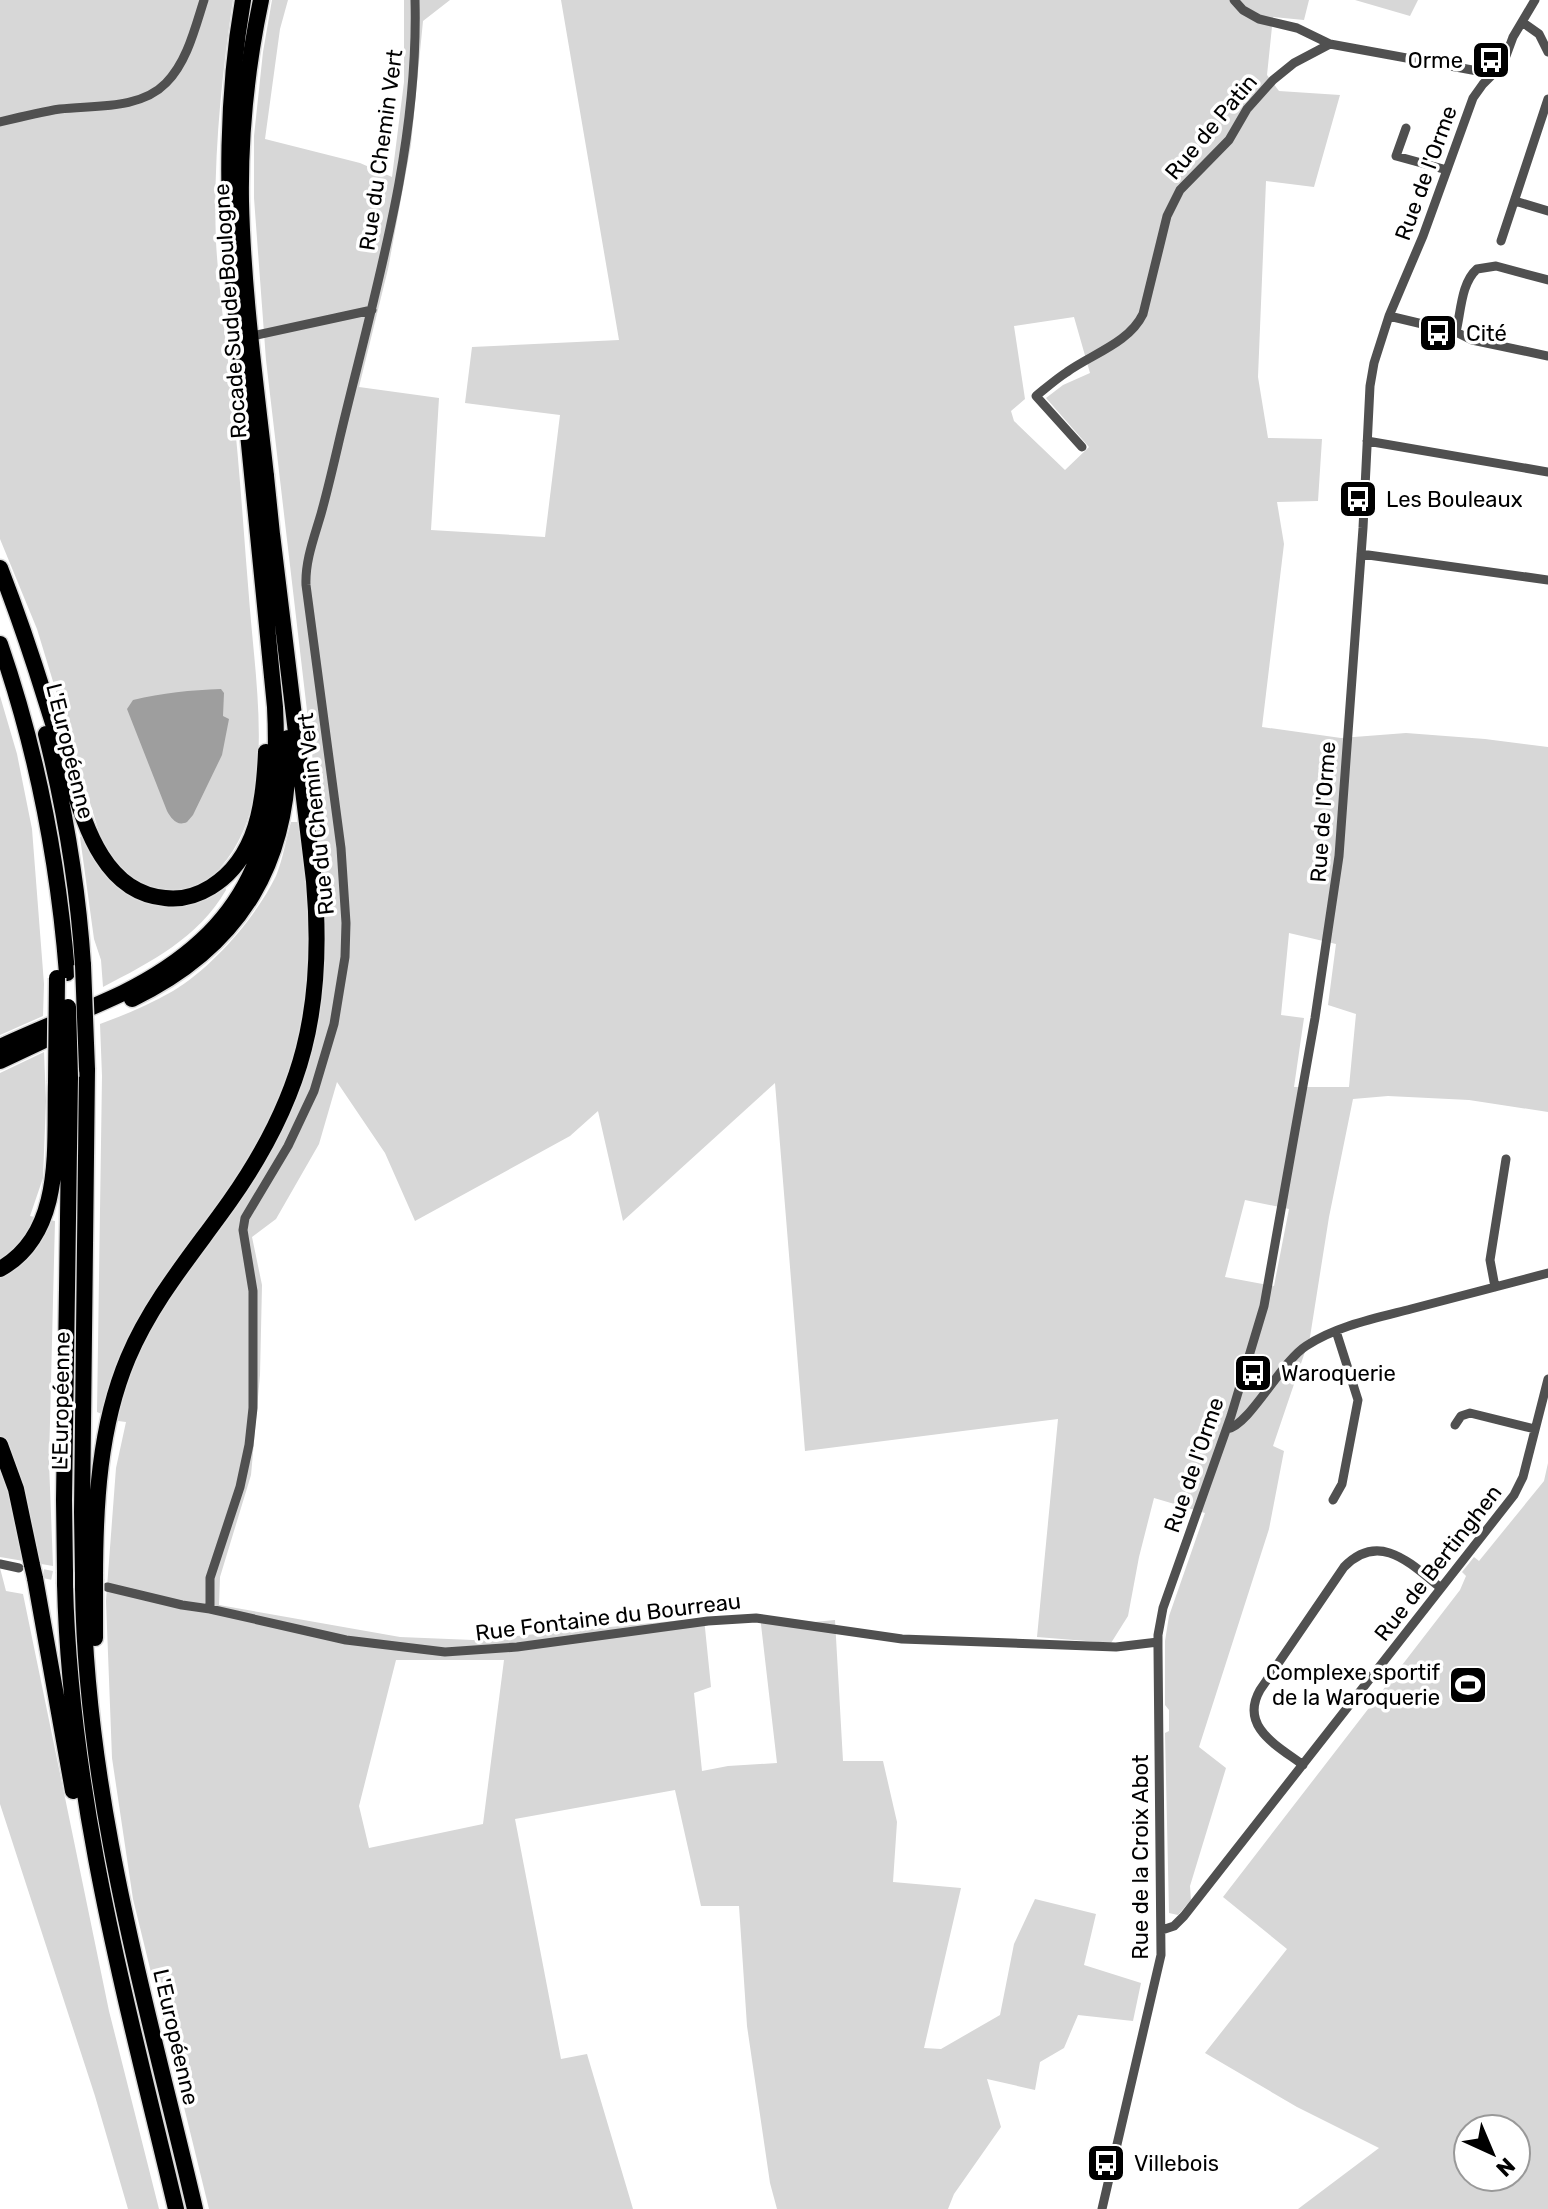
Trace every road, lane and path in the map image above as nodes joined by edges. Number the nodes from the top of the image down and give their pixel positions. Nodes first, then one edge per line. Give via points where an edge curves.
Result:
1 (204, 0) edge
2 (243, 0) edge
3 (261, 0) edge
4 (415, 0) edge
5 (1234, 0) edge
6 (1535, 0) edge
7 (1522, 22) junction
8 (1330, 44) junction
9 (1548, 52) edge
10 (1494, 74) junction
11 (1548, 99) edge
12 (0, 122) edge
13 (1406, 128) dead end
14 (1447, 170) junction
15 (1515, 201) junction
16 (1548, 211) edge
17 (1501, 241) dead end
18 (1548, 280) edge
19 (372, 310) junction
20 (1389, 316) junction
21 (1456, 332) junction
22 (252, 336) junction
23 (1548, 356) edge
24 (1367, 441) junction
25 (1082, 447) dead end
26 (1548, 472) edge
27 (272, 534) junction
28 (1361, 554) junction
29 (0, 568) edge
30 (262, 578) junction
31 (1548, 580) edge
32 (0, 592) edge
33 (0, 644) edge
34 (0, 1047) edge
35 (0, 1061) edge
36 (63, 1080) junction
37 (1506, 1159) dead end
38 (0, 1269) edge
39 (1548, 1273) edge
40 (1495, 1287) junction
41 (1336, 1331) junction
42 (1548, 1379) edge
43 (1455, 1425) dead end
44 (1227, 1429) junction
45 (1535, 1429) junction
46 (0, 1445) edge
47 (1333, 1500) dead end
48 (0, 1564) edge
49 (28, 1570) junction
50 (92, 1584) junction
51 (1441, 1588) junction
52 (210, 1609) junction
53 (1158, 1642) junction
54 (1303, 1765) junction
55 (1162, 1930) junction
56 (129, 2013) junction
57 (176, 2209) edge
58 (195, 2209) edge
59 (1102, 2209) edge

1 - 12 street via 179,66 156,91 117,105 45,111
2 - 30 highway via 233,66 229,225
3 - 22 highway, Rocade Sud de Boulogne via 249,61 241,177
4 - 19 street, Rue du Chemin Vert via 411,101
5 - 8 street via 1259,19 1297,28
6 - 7 street, Rue de l'Orme
7 - 9 street via 1539,34
7 - 10 street, Rue de l'Orme
8 - 10 street
8 - 25 street, Rue de Patin via 1273,80 1229,140 1180,190 1167,216 1136,327 1036,396
10 - 14 street, Rue de l'Orme via 1473,98
11 - 15 street
13 - 14 street via 1396,156
14 - 20 street, Rue de l'Orme
15 - 16 street
15 - 17 street
18 - 21 street via 1496,266 1477,269 1469,278
19 - 22 street
19 - 52 street, Rue du Chemin Vert via 306,566 341,848 346,923 341,991 309,1103 245,1218 253,1291 253,1408 243,1478 210,1578
20 - 21 street
20 - 24 street, Rue de l'Orme via 1371,375
21 - 23 street
22 - 27 highway, Rocade Sud de Boulogne
24 - 26 street
24 - 28 street, Rue de l'Orme
27 - 35 highway via 288,778 283,817 261,881 224,933 177,974
27 - 50 highway via 314,881 314,1003 301,1063 272,1133 157,1301 127,1360 105,1437
28 - 31 street
28 - 44 street, Rue de l'Orme via 1335,892 1266,1292
29 - 30 highway via 91,838 128,885 169,899 196,895 231,871 249,844 261,810 267,736
30 - 34 highway via 276,773 265,841 244,888 209,933 166,968
32 - 50 highway, L'Européenne, bridge via 58,782 83,965 87,1069 82,1512
33 - 36 highway, L'Européenne, bridge via 36,766 62,975
36 - 38 highway via 46,1210 31,1242
36 - 56 highway, L'Européenne via 65,1578 71,1687 100,1882
37 - 40 street via 1490,1260
39 - 40 street
40 - 41 street
41 - 44 street via 1294,1355 1247,1414
41 - 47 street via 1358,1400 1342,1488
42 - 45 street, Rue de Bertinghen
43 - 45 street via 1470,1413
44 - 53 street, Rue de l'Orme via 1163,1608
45 - 51 street, Rue de Bertinghen via 1520,1487
46 - 49 highway via 16,1489
48 - 49 street
49 - 56 highway via 88,1868
50 - 52 street, Rue Fontaine du Bourreau
50 - 58 highway, L'Européenne via 89,1695 107,1827
51 - 54 street, Rue de Bertinghen
51 - 54 street via 1390,1552 1363,1555 1344,1567 1254,1702 1261,1732
52 - 53 street, Rue Fontaine du Bourreau via 346,1640 445,1652 756,1618 902,1639 1116,1647
53 - 55 street, Rue de la Croix Abot
54 - 55 street, Rue de Bertinghen via 1184,1916
55 - 59 street, Rue de la Croix Abot via 1159,1966
56 - 57 highway, L'Européenne

